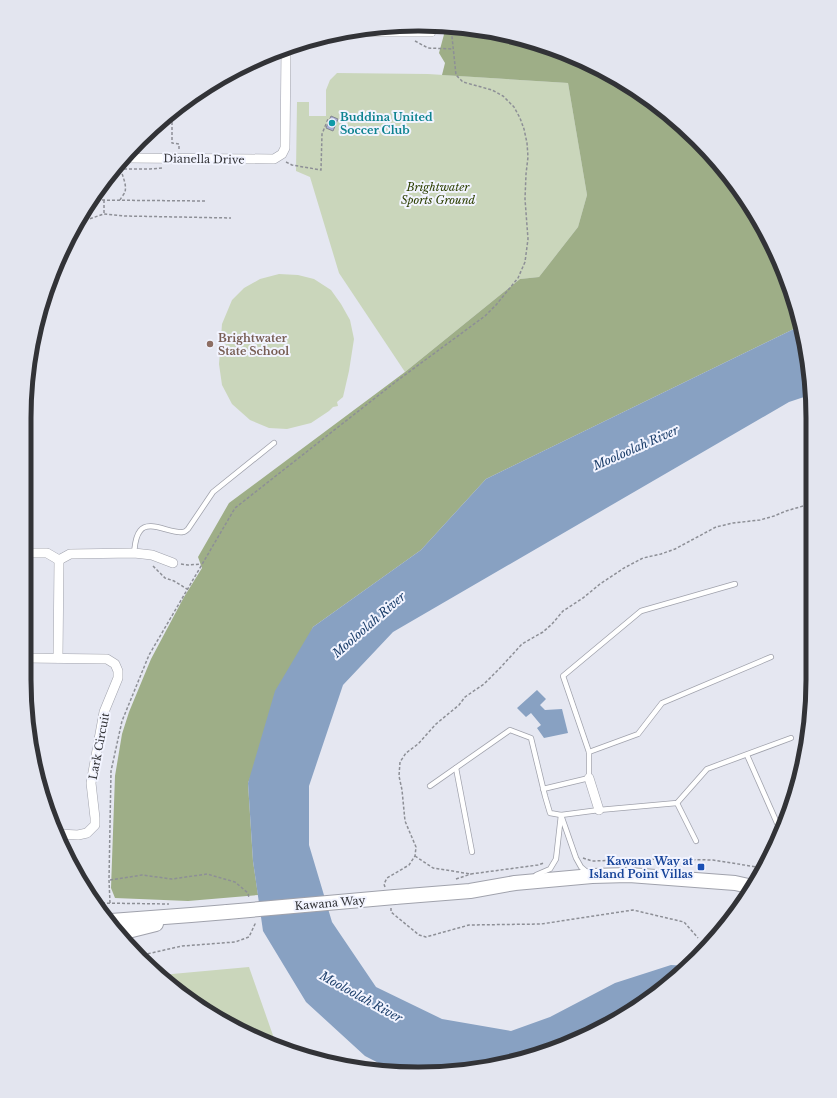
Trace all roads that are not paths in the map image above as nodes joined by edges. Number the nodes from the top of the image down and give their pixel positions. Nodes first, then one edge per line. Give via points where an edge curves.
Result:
1 (393, 32) edge
2 (431, 32) dead end
3 (286, 55) edge
4 (131, 158) edge
5 (274, 443) dead end
6 (31, 553) edge
7 (134, 553) junction
8 (59, 560) junction
9 (173, 563) road end
10 (735, 584) dead end
11 (771, 657) dead end
12 (31, 658) edge
13 (58, 658) junction
14 (791, 738) dead end
15 (589, 752) junction
16 (747, 754) junction
17 (456, 768) junction
18 (589, 778) junction
19 (430, 786) dead end
20 (543, 790) junction
21 (677, 803) junction
22 (599, 810) junction
23 (561, 815) junction
24 (778, 824) dead end
25 (63, 834) edge
26 (696, 841) dead end
27 (472, 852) dead end
28 (592, 876) junction
29 (665, 878) junction
30 (515, 883) junction
31 (747, 886) edge
32 (470, 891) junction
33 (192, 916) junction
34 (116, 921) edge
35 (125, 932) edge

1 - 2 street
3 - 4 street, Dianella Drive via 285,157
5 - 7 lane via 213,492 188,530 178,532 145,527 136,539
6 - 8 street via 47,553
7 - 8 street via 70,554
7 - 9 street via 152,555
8 - 13 street
10 - 15 lane via 641,611 563,676
11 - 15 lane via 662,703 638,734
12 - 13 street, Lark Circuit
13 - 25 street, Lark Circuit via 107,659 115,664 118,671 118,678 104,712 91,783 95,825 87,833
14 - 16 lane
15 - 18 lane
16 - 21 lane via 707,770
16 - 24 lane
17 - 19 lane
17 - 20 lane via 510,730 531,738
17 - 27 lane
18 - 20 lane
18 - 22 street
20 - 23 lane via 550,813
21 - 22 lane
21 - 26 lane
22 - 23 lane
23 - 28 lane via 576,858 581,867
23 - 30 lane via 556,859 550,869
28 - 29 main road, Kawana Way via 629,875
28 - 30 main road, Kawana Way
29 - 31 main road, Kawana Way
29 - 32 main road, Kawana Way via 498,892
30 - 32 main road, Kawana Way
32 - 33 main road, Kawana Way, bridge
33 - 34 main road, Kawana Way
33 - 35 main road, Kawana Way

